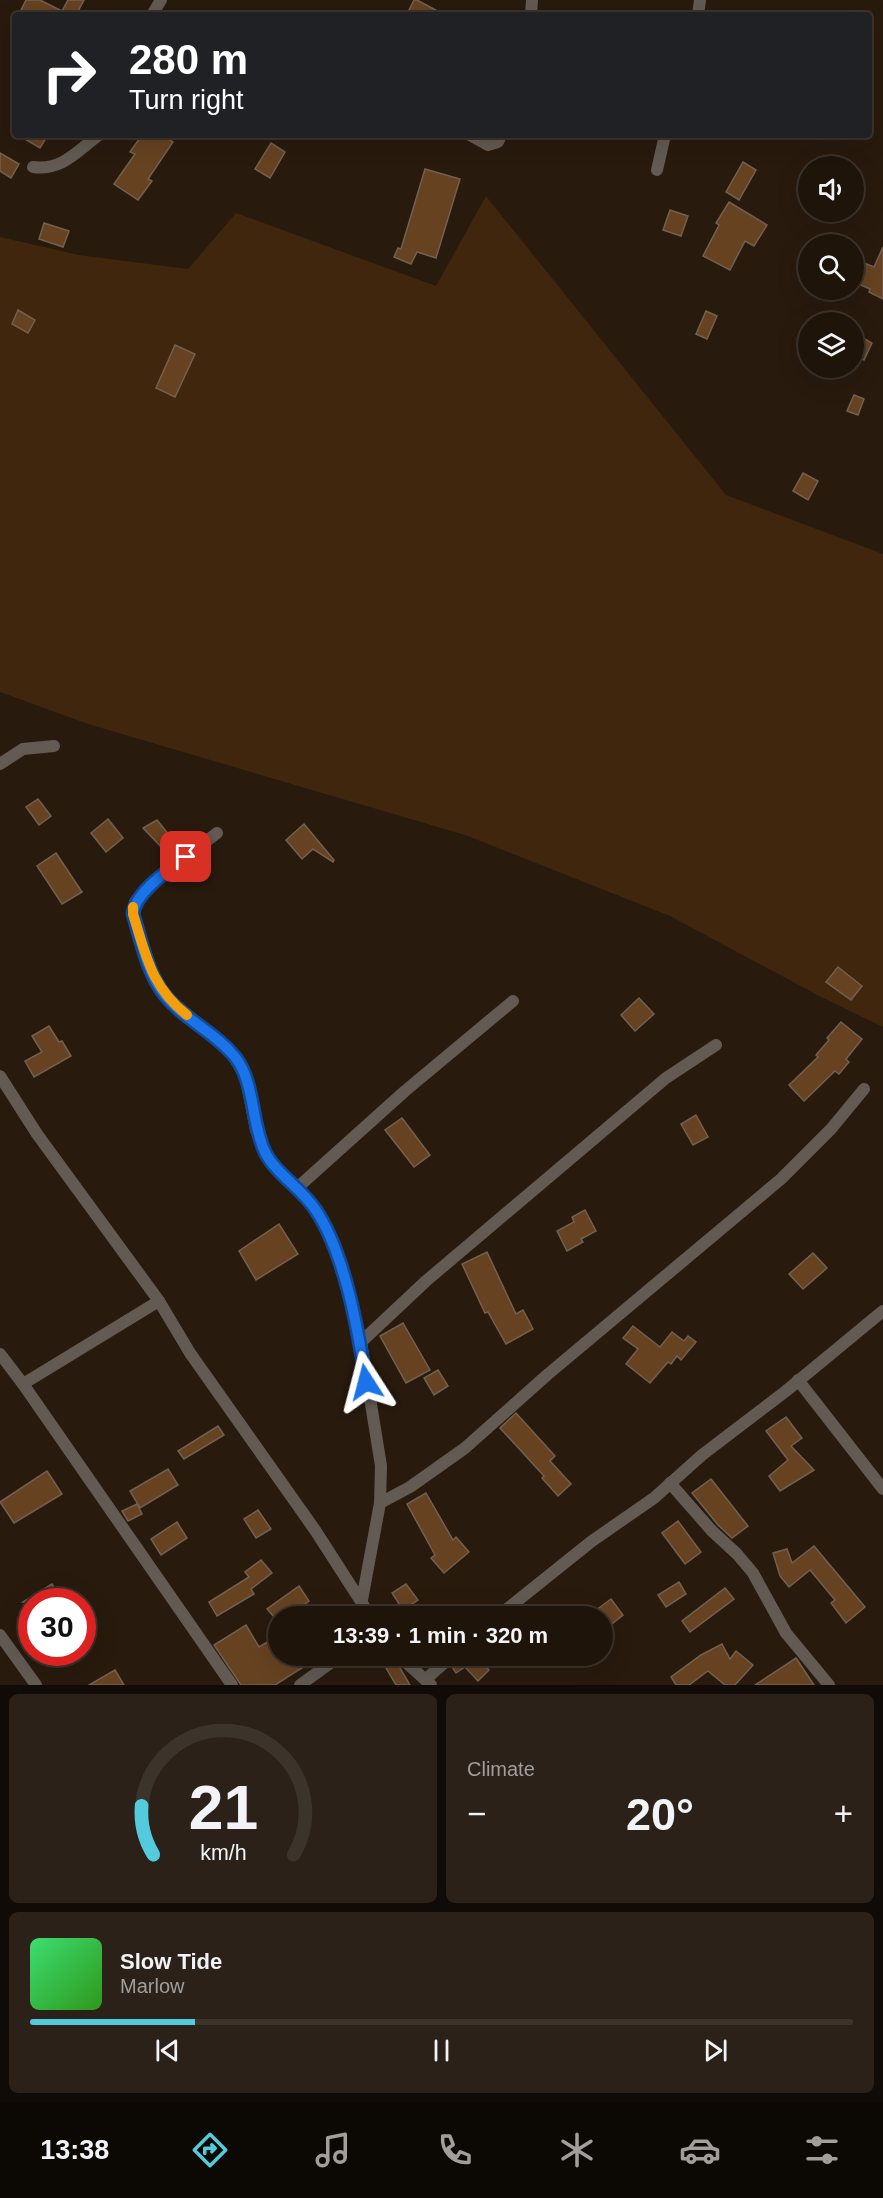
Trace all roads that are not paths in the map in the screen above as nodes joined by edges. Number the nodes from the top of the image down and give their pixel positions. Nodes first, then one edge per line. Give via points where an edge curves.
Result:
1 (95, 138) edge
2 (475, 138) edge
3 (500, 138) edge
4 (664, 138) edge
5 (33, 167) dead end
6 (657, 170) dead end
7 (54, 746) dead end
8 (0, 764) edge
9 (217, 833) dead end
10 (513, 1001) dead end
11 (716, 1045) dead end
12 (0, 1076) edge
13 (864, 1089) dead end
14 (297, 1188) junction
15 (159, 1301) junction
16 (883, 1311) edge
17 (361, 1342) junction
18 (0, 1354) edge
19 (798, 1380) junction
20 (23, 1384) junction
21 (670, 1483) junction
22 (883, 1489) edge
23 (380, 1503) junction
24 (362, 1600) junction
25 (365, 1606) edge
26 (510, 1606) edge
27 (0, 1635) edge
28 (326, 1666) edge
29 (410, 1666) edge
30 (443, 1666) edge
31 (428, 1682) edge
32 (36, 1685) edge
33 (232, 1685) edge
34 (300, 1685) edge
35 (829, 1685) edge

1 - 5 street via 57,166
2 - 3 street via 488,145
4 - 6 street
7 - 8 street via 23,749
9 - 14 street via 155,881 135,902 133,914 154,978 164,994 236,1059 246,1079 256,1130 266,1154
10 - 14 street via 405,1090
11 - 17 street via 666,1078 426,1281
12 - 15 street via 37,1134
13 - 23 street via 781,1179 465,1448
14 - 17 street via 319,1214 335,1245
15 - 20 street
15 - 24 street via 190,1353
16 - 19 street
17 - 23 street via 381,1466
18 - 20 street
19 - 21 street
19 - 22 street
20 - 33 street
21 - 26 street
21 - 35 street via 753,1573 786,1633
23 - 24 street
24 - 25 street
27 - 32 street
28 - 34 street
29 - 31 street
30 - 31 street

